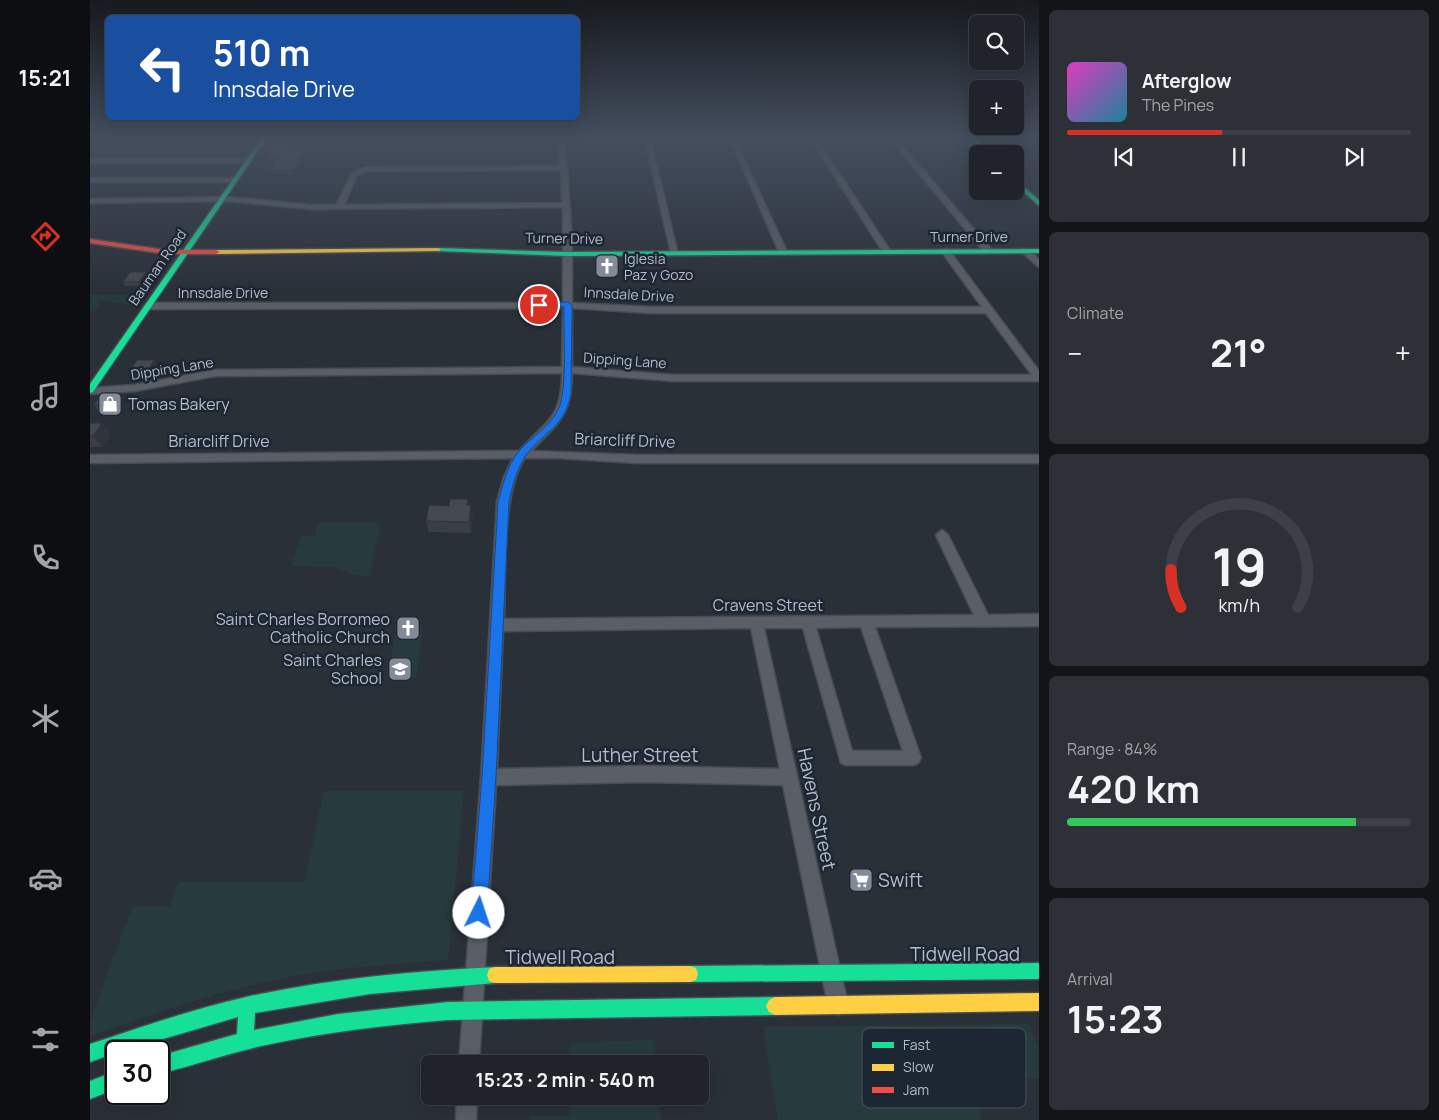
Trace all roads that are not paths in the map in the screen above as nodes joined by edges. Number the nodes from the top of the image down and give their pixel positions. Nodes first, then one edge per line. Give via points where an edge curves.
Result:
1 (229, 188) edge
2 (348, 188) edge
3 (564, 188) edge
4 (660, 188) edge
5 (754, 188) edge
6 (846, 188) edge
7 (935, 188) edge
8 (1024, 189) edge
9 (222, 199) junction
10 (90, 201) edge
11 (1039, 204) edge
12 (565, 205) junction
13 (339, 207) junction
14 (90, 241) edge
15 (1039, 250) edge
16 (945, 251) junction
17 (988, 251) junction
18 (1026, 251) junction
19 (186, 252) junction
20 (783, 252) junction
21 (887, 252) junction
22 (675, 253) junction
23 (567, 254) junction
24 (1039, 265) edge
25 (568, 305) junction
26 (148, 306) junction
27 (988, 310) junction
28 (567, 370) junction
29 (1039, 378) edge
30 (90, 390) edge
31 (521, 455) junction
32 (90, 458) edge
33 (1039, 459) edge
34 (942, 535) dead end
35 (1039, 620) edge
36 (984, 621) junction
37 (756, 622) junction
38 (808, 622) junction
39 (866, 622) junction
40 (496, 625) junction
41 (489, 777) junction
42 (790, 777) junction
43 (1039, 971) edge
44 (831, 973) junction
45 (475, 976) junction
46 (1039, 1002) edge
47 (838, 1005) junction
48 (247, 1006) junction
49 (471, 1011) junction
50 (244, 1041) junction
51 (90, 1054) edge
52 (469, 1055) edge
53 (170, 1062) edge
54 (105, 1084) edge
55 (90, 1090) edge
56 (467, 1105) edge
57 (466, 1120) edge

1 - 9 street, Bauman Road
2 - 13 street
3 - 12 street
4 - 22 street
5 - 20 street
6 - 21 street
7 - 17 street
8 - 11 street
9 - 10 street
9 - 13 street via 297,207
9 - 19 street, Bauman Road
12 - 13 street
12 - 23 street
14 - 19 street, Turner Drive via 153,251
15 - 18 street, Turner Drive
16 - 17 street, Turner Drive
16 - 21 street, Turner Drive
16 - 27 street
17 - 18 street, Turner Drive
18 - 24 street
19 - 23 street, Turner Drive via 482,250
19 - 26 street, Bauman Road
20 - 21 street, Turner Drive
20 - 22 street, Turner Drive
22 - 23 street, Turner Drive
23 - 25 street
25 - 26 street, Innsdale Drive
25 - 27 street, Innsdale Drive via 651,310
25 - 28 street
26 - 30 street, Bauman Road
27 - 29 street
28 - 29 street, Dipping Lane via 674,378
28 - 30 street, Dipping Lane via 215,373 135,388
28 - 31 street via 564,408 556,421
31 - 32 street, Briarcliff Drive
31 - 33 street, Briarcliff Drive via 583,454 638,459
31 - 40 street via 510,476 503,502
34 - 36 street
35 - 36 street, Cravens Street
36 - 39 street, Cravens Street
37 - 38 street, Cravens Street
37 - 40 street, Cravens Street
37 - 42 street, Havens Street
38 - 39 street, Cravens Street
38 - 39 street via 846,758 912,758
40 - 41 street
41 - 42 street, Luther Street via 645,774
41 - 45 street
42 - 44 street, Havens Street
43 - 44 street, Tidwell Road
44 - 45 street, Tidwell Road
44 - 47 street, Havens Street
45 - 48 street, Tidwell Road via 335,990
45 - 49 street
46 - 47 street
47 - 49 street
48 - 50 street
48 - 51 street, Tidwell Road
49 - 50 street via 377,1015
49 - 52 street
50 - 53 street
54 - 55 street
56 - 57 street

